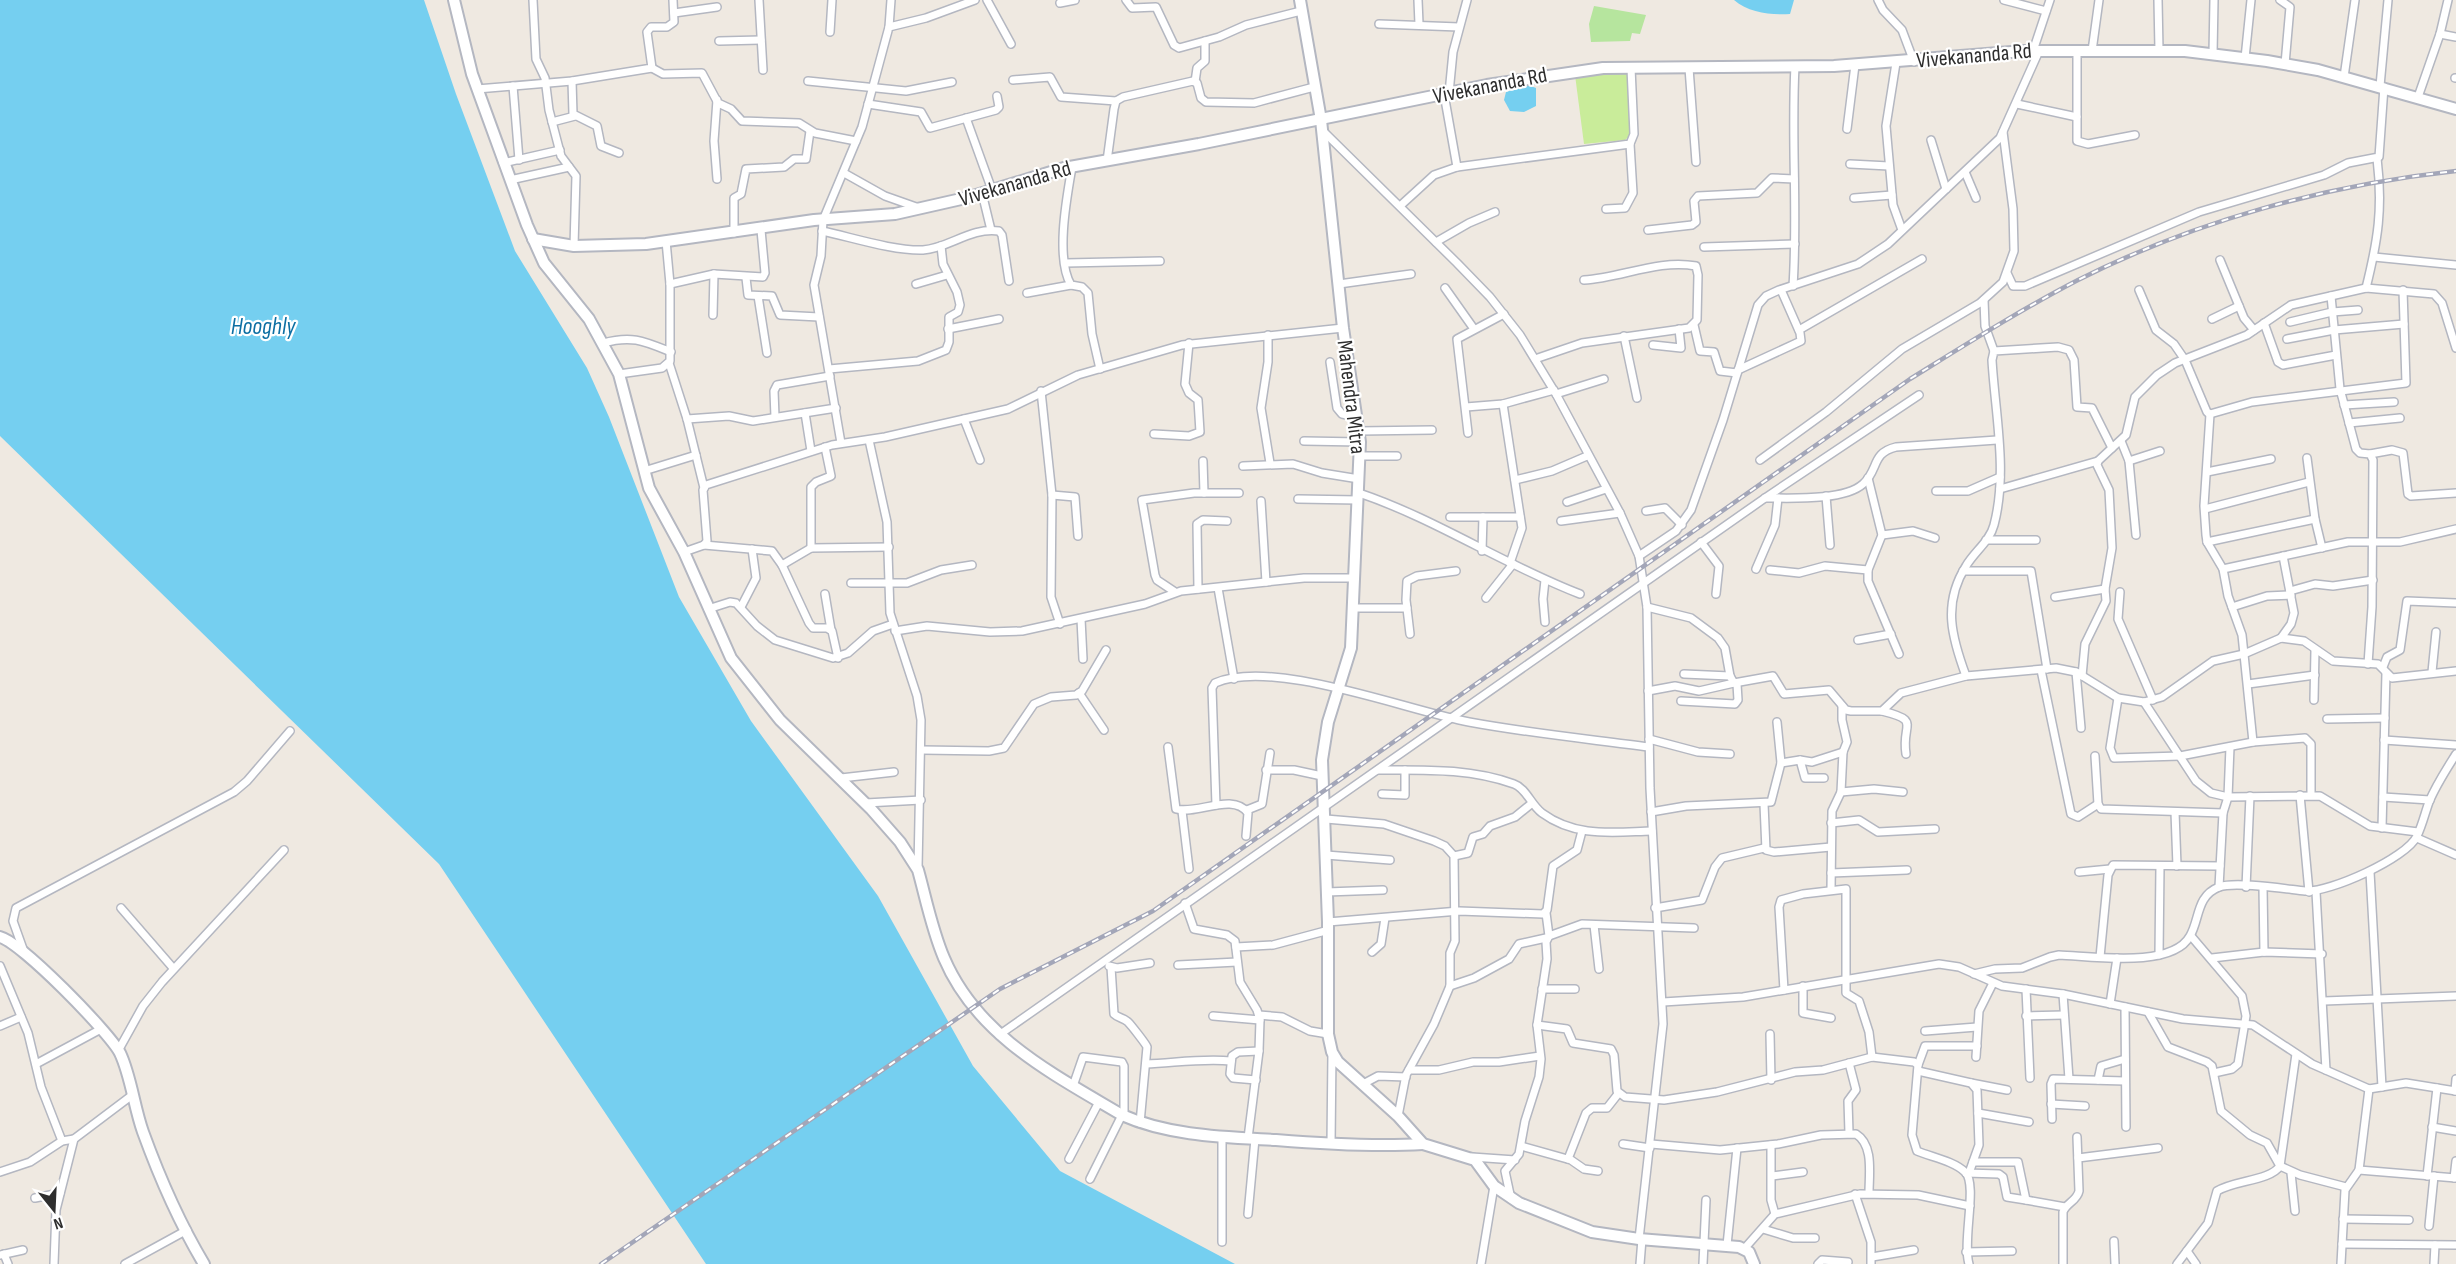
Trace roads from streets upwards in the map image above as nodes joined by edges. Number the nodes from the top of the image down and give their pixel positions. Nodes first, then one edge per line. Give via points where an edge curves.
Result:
1 (454, 0) edge
2 (533, 0) edge
3 (673, 0) edge
4 (759, 0) edge
5 (832, 0) edge
6 (891, 0) edge
7 (975, 0) edge
8 (987, 0) edge
9 (1075, 0) edge
10 (1126, 0) edge
11 (1418, 0) edge
12 (1467, 0) edge
13 (1878, 0) edge
14 (2004, 0) edge
15 (2050, 0) edge
16 (2100, 0) edge
17 (2158, 0) edge
18 (2214, 0) edge
19 (2251, 0) edge
20 (2280, 0) edge
21 (2355, 0) edge
22 (2388, 0) edge
23 (2448, 0) edge
24 (2288, 2) edge
25 (1060, 3) dead end
26 (1301, 5) edge
27 (717, 7) dead end
28 (2046, 12) junction
29 (674, 13) junction
30 (1379, 24) dead end
31 (1419, 24) junction
32 (889, 27) junction
33 (1459, 27) junction
34 (830, 32) dead end
35 (2440, 34) junction
36 (2456, 37) edge
37 (761, 40) junction
38 (719, 41) dead end
39 (1205, 41) junction
40 (1011, 44) dead end
41 (2160, 50) junction
42 (2036, 51) junction
43 (2077, 51) junction
44 (2092, 51) junction
45 (2213, 54) junction
46 (2245, 58) junction
47 (1914, 62) junction
48 (1896, 63) junction
49 (2285, 64) junction
50 (1855, 65) junction
51 (1795, 66) junction
52 (652, 68) junction
53 (1631, 68) junction
54 (1689, 68) junction
55 (763, 70) dead end
56 (2344, 77) junction
57 (1013, 80) dead end
58 (572, 81) junction
59 (808, 81) dead end
60 (952, 82) dead end
61 (1195, 82) junction
62 (546, 84) junction
63 (513, 86) junction
64 (873, 87) junction
65 (1314, 87) junction
66 (2382, 87) junction
67 (477, 89) junction
68 (1446, 94) junction
69 (998, 96) dead end
70 (2418, 97) junction
71 (717, 100) junction
72 (1116, 102) junction
73 (868, 104) junction
74 (2017, 104) junction
75 (2456, 109) edge
76 (575, 116) junction
77 (966, 117) junction
78 (2077, 117) junction
79 (552, 122) junction
80 (1322, 125) junction
81 (1847, 129) dead end
82 (810, 130) junction
83 (2003, 132) junction
84 (2135, 135) dead end
85 (1931, 140) dead end
86 (856, 141) junction
87 (1630, 144) junction
88 (560, 150) junction
89 (619, 153) dead end
90 (2377, 158) junction
91 (519, 160) junction
92 (1107, 161) junction
93 (1696, 162) dead end
94 (503, 163) junction
95 (1850, 164) dead end
96 (1889, 166) junction
97 (569, 167) junction
98 (1072, 167) junction
99 (1457, 167) junction
100 (1965, 171) junction
101 (844, 173) junction
102 (717, 179) dead end
103 (1794, 179) junction
104 (510, 180) junction
105 (1946, 189) junction
106 (987, 192) junction
107 (1892, 195) junction
108 (1854, 198) dead end
109 (1976, 198) dead end
110 (1400, 206) junction
111 (921, 209) junction
112 (1606, 209) dead end
113 (1495, 212) dead end
114 (823, 220) junction
115 (761, 230) junction
116 (991, 230) junction
117 (1648, 230) dead end
118 (1902, 230) junction
119 (822, 231) junction
120 (734, 233) junction
121 (532, 239) junction
122 (666, 241) junction
123 (1436, 242) junction
124 (1795, 244) junction
125 (574, 246) junction
126 (940, 246) junction
127 (1704, 247) dead end
128 (2374, 257) junction
129 (1922, 259) dead end
130 (2220, 260) dead end
131 (1160, 261) dead end
132 (1066, 262) junction
133 (2456, 265) edge
134 (2007, 273) junction
135 (714, 274) junction
136 (1411, 274) dead end
137 (947, 275) junction
138 (746, 278) junction
139 (1584, 280) dead end
140 (1009, 281) dead end
141 (670, 284) junction
142 (916, 284) dead end
143 (1339, 284) junction
144 (1071, 285) junction
145 (1793, 286) junction
146 (1445, 288) dead end
147 (2366, 288) junction
148 (1781, 290) junction
149 (2139, 290) dead end
150 (2403, 290) junction
151 (1027, 293) dead end
152 (758, 296) junction
153 (2331, 296) junction
154 (1984, 300) junction
155 (2239, 306) junction
156 (2358, 310) dead end
157 (2332, 312) junction
158 (1504, 314) junction
159 (713, 315) dead end
160 (819, 316) junction
161 (999, 319) dead end
162 (2212, 319) dead end
163 (2290, 322) dead end
164 (2264, 323) junction
165 (2404, 324) junction
166 (1694, 325) junction
167 (1343, 328) junction
168 (948, 329) junction
169 (1474, 329) junction
170 (1679, 329) junction
171 (1799, 330) junction
172 (2254, 330) junction
173 (2334, 330) junction
174 (1268, 335) junction
175 (1624, 336) junction
176 (2287, 339) dead end
177 (603, 343) junction
178 (1189, 343) junction
179 (1653, 345) dead end
180 (2456, 348) edge
181 (1994, 351) junction
182 (671, 352) junction
183 (767, 353) dead end
184 (2336, 355) junction
185 (1535, 359) junction
186 (2185, 360) junction
187 (1330, 362) dead end
188 (669, 363) junction
189 (1100, 369) junction
190 (1737, 371) junction
191 (829, 373) junction
192 (619, 374) junction
193 (1604, 379) dead end
194 (2340, 389) junction
195 (1041, 391) junction
196 (1555, 392) junction
197 (1919, 395) dead end
198 (1637, 398) dead end
199 (2394, 402) dead end
200 (1503, 404) junction
201 (2344, 405) junction
202 (1466, 407) junction
203 (836, 408) junction
204 (805, 413) junction
205 (2210, 414) junction
206 (775, 417) junction
207 (1357, 417) junction
208 (964, 418) junction
209 (2400, 418) dead end
210 (687, 419) junction
211 (2349, 423) junction
212 (1432, 430) dead end
213 (1468, 433) dead end
214 (1154, 434) dead end
215 (1360, 437) junction
216 (869, 440) junction
217 (1997, 440) junction
218 (1304, 441) dead end
219 (2121, 441) junction
220 (841, 443) junction
221 (825, 447) junction
222 (2112, 448) junction
223 (812, 451) junction
224 (2160, 451) dead end
225 (2370, 454) junction
226 (696, 455) junction
227 (1360, 456) junction
228 (1397, 456) dead end
229 (1587, 456) junction
230 (2307, 458) dead end
231 (2271, 459) dead end
232 (980, 460) dead end
233 (1760, 460) dead end
234 (1203, 461) dead end
235 (2098, 461) junction
236 (2129, 461) junction
237 (1270, 463) junction
238 (1243, 466) dead end
239 (644, 471) junction
240 (2207, 472) junction
241 (2000, 477) junction
242 (1868, 478) junction
243 (1359, 479) junction
244 (1515, 480) junction
245 (2310, 482) junction
246 (704, 488) junction
247 (1606, 489) junction
248 (2000, 489) junction
249 (1936, 491) dead end
250 (1204, 493) junction
251 (1239, 493) dead end
252 (2456, 493) edge
253 (1052, 495) junction
254 (1826, 496) junction
255 (1358, 497) junction
256 (1765, 498) junction
257 (1778, 498) junction
258 (1298, 499) dead end
259 (1261, 501) dead end
260 (1567, 502) dead end
261 (2205, 509) junction
262 (1647, 511) dead end
263 (1620, 513) junction
264 (1450, 517) dead end
265 (1484, 517) junction
266 (1520, 517) junction
267 (2315, 519) junction
268 (1227, 521) dead end
269 (1561, 521) dead end
270 (1682, 525) junction
271 (2456, 529) edge
272 (1882, 535) junction
273 (1078, 536) dead end
274 (2136, 536) dead end
275 (1935, 538) dead end
276 (1986, 540) junction
277 (2036, 540) dead end
278 (1701, 542) junction
279 (2207, 543) junction
280 (2373, 543) junction
281 (704, 545) junction
282 (1830, 545) dead end
283 (889, 547) junction
284 (811, 548) junction
285 (2322, 548) junction
286 (752, 549) junction
287 (1482, 551) junction
288 (684, 552) junction
289 (1639, 556) junction
290 (2283, 556) junction
291 (1511, 564) junction
292 (782, 565) junction
293 (972, 565) dead end
294 (1755, 569) dead end
295 (2223, 569) junction
296 (1770, 570) dead end
297 (1868, 570) junction
298 (1456, 571) dead end
299 (1963, 571) junction
300 (1354, 578) junction
301 (1545, 580) junction
302 (2373, 580) junction
303 (1266, 582) junction
304 (851, 583) dead end
305 (1645, 583) junction
306 (891, 584) junction
307 (1218, 588) junction
308 (1198, 589) junction
309 (2105, 589) junction
310 (1175, 592) junction
311 (2120, 592) dead end
312 (2290, 593) junction
313 (825, 594) dead end
314 (1580, 594) dead end
315 (1716, 594) dead end
316 (2055, 597) dead end
317 (1486, 598) dead end
318 (2456, 603) edge
319 (741, 607) junction
320 (1647, 607) junction
321 (2232, 607) junction
322 (1353, 608) junction
323 (1407, 608) junction
324 (708, 609) junction
325 (1081, 619) junction
326 (1545, 622) dead end
327 (1060, 624) junction
328 (894, 627) junction
329 (831, 630) junction
330 (2436, 632) dead end
331 (1410, 634) dead end
332 (1891, 634) junction
333 (2281, 638) junction
334 (1858, 640) dead end
335 (1106, 650) dead end
336 (2315, 651) junction
337 (1899, 654) dead end
338 (2244, 654) junction
339 (838, 658) junction
340 (1083, 659) dead end
341 (2368, 664) junction
342 (2384, 669) junction
343 (2044, 670) junction
344 (2456, 671) edge
345 (2432, 672) junction
346 (1684, 674) dead end
347 (2079, 674) junction
348 (2315, 675) junction
349 (1966, 676) junction
350 (1234, 679) junction
351 (1734, 681) junction
352 (2248, 684) junction
353 (1340, 688) junction
354 (1648, 691) junction
355 (1079, 693) junction
356 (2118, 698) junction
357 (2153, 700) junction
358 (2314, 700) dead end
359 (1681, 701) dead end
360 (2144, 702) junction
361 (1842, 706) junction
362 (1882, 711) junction
363 (2385, 718) junction
364 (1451, 719) junction
365 (2327, 719) dead end
366 (1777, 722) dead end
367 (2081, 728) dead end
368 (1104, 730) dead end
369 (290, 731) dead end
370 (1650, 739) junction
371 (2384, 740) junction
372 (2253, 742) junction
373 (2456, 745) edge
374 (1168, 747) dead end
375 (1649, 747) junction
376 (2230, 747) junction
377 (922, 750) junction
378 (1843, 752) junction
379 (1270, 753) dead end
380 (1730, 754) dead end
381 (1906, 754) dead end
382 (2456, 754) edge
383 (2095, 756) dead end
384 (2180, 756) junction
385 (1800, 760) junction
386 (1781, 763) junction
387 (1266, 770) junction
388 (1378, 770) junction
389 (1405, 770) junction
390 (894, 772) dead end
391 (1322, 776) junction
392 (841, 778) junction
393 (1824, 778) dead end
394 (1841, 792) junction
395 (1903, 792) dead end
396 (1382, 794) dead end
397 (2300, 795) junction
398 (2311, 795) junction
399 (2250, 796) junction
400 (2228, 797) junction
401 (2383, 797) junction
402 (921, 800) junction
403 (2430, 801) junction
404 (866, 803) junction
405 (1531, 804) junction
406 (1764, 804) junction
407 (2098, 804) junction
408 (1216, 805) junction
409 (1326, 806) junction
410 (1247, 810) junction
411 (1182, 811) junction
412 (1651, 812) junction
413 (2175, 812) junction
414 (2223, 813) junction
415 (1326, 819) junction
416 (1831, 822) junction
417 (2382, 828) junction
418 (1935, 830) dead end
419 (1582, 831) junction
420 (1652, 831) junction
421 (2417, 835) junction
422 (1246, 836) dead end
423 (1830, 847) junction
424 (1764, 848) junction
425 (284, 850) dead end
426 (1326, 855) junction
427 (2456, 855) edge
428 (1454, 856) junction
429 (1390, 860) dead end
430 (2160, 866) junction
431 (2177, 866) junction
432 (2220, 866) junction
433 (1189, 869) dead end
434 (2110, 869) junction
435 (918, 870) junction
436 (1907, 870) dead end
437 (2079, 872) dead end
438 (2370, 872) junction
439 (1831, 873) junction
440 (2246, 886) junction
441 (2219, 887) junction
442 (2263, 887) junction
443 (1383, 890) dead end
444 (1831, 890) junction
445 (1326, 892) junction
446 (2313, 892) junction
447 (1185, 903) junction
448 (120, 908) dead end
449 (1655, 908) junction
450 (1454, 911) junction
451 (1546, 913) junction
452 (1385, 918) junction
453 (1594, 925) junction
454 (1328, 926) junction
455 (1657, 928) junction
456 (1694, 928) dead end
457 (2191, 936) junction
458 (1548, 937) junction
459 (2, 940) edge
460 (1236, 947) junction
461 (23, 949) junction
462 (1372, 952) dead end
463 (2264, 952) junction
464 (2322, 954) junction
465 (2159, 955) junction
466 (2100, 957) junction
467 (2117, 958) junction
468 (2212, 958) junction
469 (1102, 960) junction
470 (1238, 962) junction
471 (1150, 963) dead end
472 (1178, 965) dead end
473 (0, 966) edge
474 (1111, 967) junction
475 (173, 969) junction
476 (1599, 969) dead end
477 (1974, 974) junction
478 (1845, 979) junction
479 (1993, 983) junction
480 (1450, 986) junction
481 (1803, 986) junction
482 (1542, 989) junction
483 (1575, 989) dead end
484 (2026, 989) junction
485 (1784, 990) junction
486 (2063, 994) junction
487 (2456, 996) edge
488 (2379, 999) junction
489 (2324, 1001) junction
490 (1663, 1002) junction
491 (2110, 1004) junction
492 (2125, 1007) junction
493 (2148, 1012) junction
494 (2064, 1015) junction
495 (1213, 1016) dead end
496 (2026, 1016) junction
497 (21, 1017) junction
498 (1259, 1018) junction
499 (1831, 1018) dead end
500 (2244, 1024) junction
501 (1538, 1025) junction
502 (0, 1026) edge
503 (1977, 1027) junction
504 (101, 1029) junction
505 (1925, 1031) dead end
506 (1328, 1034) junction
507 (1770, 1034) dead end
508 (999, 1035) junction
509 (1977, 1046) junction
510 (118, 1051) junction
511 (1259, 1051) junction
512 (1332, 1052) junction
513 (2296, 1054) junction
514 (1540, 1056) junction
515 (1872, 1057) junction
516 (1976, 1057) dead end
517 (2125, 1059) junction
518 (1231, 1061) junction
519 (1849, 1063) junction
520 (36, 1064) junction
521 (1146, 1064) junction
522 (1918, 1068) junction
523 (2326, 1070) junction
524 (1408, 1073) junction
525 (2214, 1073) junction
526 (2030, 1078) dead end
527 (2069, 1079) junction
528 (1256, 1080) junction
529 (1771, 1080) junction
530 (2098, 1080) junction
531 (2456, 1080) edge
532 (2125, 1081) junction
533 (1971, 1083) junction
534 (1363, 1084) junction
535 (1073, 1086) junction
536 (2382, 1087) junction
537 (2437, 1088) junction
538 (2369, 1089) junction
539 (2007, 1090) dead end
540 (2456, 1091) edge
541 (1618, 1094) junction
542 (131, 1096) junction
543 (1654, 1100) junction
544 (1100, 1102) junction
545 (2052, 1104) junction
546 (2085, 1106) dead end
547 (1977, 1113) junction
548 (1123, 1115) junction
549 (1398, 1116) junction
550 (2052, 1119) dead end
551 (1140, 1122) junction
552 (2029, 1122) dead end
553 (2126, 1127) dead end
554 (2432, 1127) junction
555 (2456, 1131) edge
556 (1849, 1133) junction
557 (1222, 1136) junction
558 (2077, 1137) dead end
559 (74, 1139) junction
560 (1252, 1139) junction
561 (62, 1141) junction
562 (1330, 1144) junction
563 (1423, 1144) junction
564 (1623, 1144) dead end
565 (1771, 1145) junction
566 (1521, 1146) junction
567 (1650, 1146) junction
568 (1737, 1148) junction
569 (2158, 1148) dead end
570 (1469, 1157) junction
571 (2078, 1158) junction
572 (1069, 1159) dead end
573 (1568, 1159) junction
574 (1515, 1160) junction
575 (2456, 1161) edge
576 (1973, 1162) junction
577 (2280, 1167) junction
578 (2359, 1170) junction
579 (1598, 1171) dead end
580 (0, 1172) edge
581 (1803, 1172) dead end
582 (1967, 1173) junction
583 (2291, 1173) junction
584 (1772, 1176) junction
585 (2430, 1176) junction
586 (2455, 1178) edge
587 (1090, 1179) dead end
588 (1494, 1186) junction
589 (2346, 1187) junction
590 (60, 1192) junction
591 (1869, 1193) junction
592 (1855, 1194) junction
593 (34, 1198) dead end
594 (1511, 1199) junction
595 (1706, 1200) dead end
596 (2026, 1200) junction
597 (1970, 1206) junction
598 (2065, 1206) junction
599 (2295, 1211) dead end
600 (1248, 1214) dead end
601 (1775, 1214) junction
602 (2343, 1219) junction
603 (2409, 1220) dead end
604 (2429, 1226) dead end
605 (1763, 1229) junction
606 (187, 1230) junction
607 (1815, 1238) dead end
608 (1641, 1239) junction
609 (2114, 1240) dead end
610 (1222, 1242) dead end
611 (1705, 1244) junction
612 (2342, 1244) junction
613 (1727, 1245) junction
614 (2435, 1245) junction
615 (2456, 1245) edge
616 (1744, 1249) junction
617 (22, 1250) dead end
618 (1914, 1250) dead end
619 (2012, 1251) dead end
620 (2187, 1251) junction
621 (1966, 1252) junction
622 (2, 1254) edge
623 (1871, 1260) edge
624 (1848, 1262) dead end
625 (8, 1264) edge
626 (54, 1264) edge
627 (125, 1264) edge
628 (204, 1264) edge
629 (1481, 1264) edge
630 (1640, 1264) edge
631 (1703, 1264) edge
632 (1754, 1264) edge
633 (1818, 1264) edge
634 (1969, 1264) edge
635 (2063, 1264) edge
636 (2115, 1264) edge
637 (2177, 1264) edge
638 (2196, 1264) edge
639 (2341, 1264) edge
640 (2434, 1264) edge

1 - 67 street
2 - 62 street via 536,55
3 - 29 street
4 - 37 street
5 - 34 street
6 - 32 street
7 - 32 street
8 - 40 street
9 - 25 street
10 - 39 street via 1132,8 1156,7 1176,47
11 - 31 street
12 - 33 street
13 - 47 street via 1902,30
14 - 28 street
15 - 28 street
16 - 44 street
17 - 41 street
18 - 45 street
19 - 46 street
20 - 24 street
21 - 56 street
22 - 66 street
23 - 35 street
24 - 49 street
26 - 39 street
26 - 65 street, Mahendra Mitra
27 - 29 street
28 - 42 street
29 - 52 street via 670,26 648,30
30 - 31 street
31 - 33 street
32 - 64 street
33 - 68 street
35 - 36 street
35 - 70 street
37 - 38 street
37 - 55 street
39 - 61 street via 1205,61 1197,68
41 - 44 street, Vivekananda Rd
41 - 45 street, Vivekananda Rd
42 - 43 street, Vivekananda Rd
42 - 47 street, Vivekananda Rd
42 - 74 street
43 - 44 street, Vivekananda Rd
43 - 78 street
45 - 46 street, Vivekananda Rd
46 - 49 street, Vivekananda Rd
47 - 48 street, Vivekananda Rd
48 - 50 street, Vivekananda Rd
48 - 96 street via 1886,116
49 - 56 street, Vivekananda Rd
50 - 51 street, Vivekananda Rd
50 - 81 street
51 - 54 street, Vivekananda Rd
51 - 103 street
52 - 58 street
52 - 71 street via 663,74 702,73
53 - 54 street, Vivekananda Rd
53 - 68 street, Vivekananda Rd via 1578,70
53 - 87 street via 1634,134
54 - 93 street
56 - 66 street, Vivekananda Rd
57 - 72 street via 1050,77 1061,98
58 - 62 street
58 - 76 street
59 - 64 street
60 - 64 street via 906,91
61 - 65 street via 1206,102 1254,103
61 - 72 street via 1134,94
62 - 63 street
62 - 79 street
63 - 67 street
63 - 91 street
64 - 73 street
65 - 80 street, Mahendra Mitra
66 - 70 street, Vivekananda Rd
66 - 90 street via 2381,150
67 - 94 street
68 - 80 street, Vivekananda Rd
68 - 99 street
69 - 77 street via 997,109
70 - 75 street, Vivekananda Rd
71 - 82 street via 742,121 799,123
71 - 102 street
72 - 92 street
73 - 77 street via 921,112 928,127
73 - 86 street
74 - 78 street
74 - 83 street
76 - 79 street
76 - 89 street via 597,126 601,146
77 - 106 street
78 - 84 street via 2079,143
79 - 88 street
80 - 92 street, Vivekananda Rd
80 - 110 street
80 - 143 street, Mahendra Mitra
82 - 86 street
82 - 120 street via 806,159 794,159 784,167 746,169 741,195 734,198
83 - 100 street
83 - 134 street via 2013,209 2014,251
85 - 105 street
86 - 101 street
87 - 99 street
87 - 112 street via 1632,198 1625,208
88 - 91 street
88 - 97 street
90 - 128 street via 2381,190
90 - 134 street via 2348,163 2324,175 2199,212 2025,286 2013,286
91 - 94 street
92 - 98 street, Vivekananda Rd
94 - 104 street
95 - 96 street
96 - 107 street
97 - 104 street
97 - 125 street via 576,180
98 - 106 street, Vivekananda Rd
98 - 132 street via 1064,213
99 - 110 street via 1434,175
100 - 105 street
100 - 109 street
101 - 111 street via 885,196
101 - 114 street
103 - 117 street via 1772,178 1757,193 1698,196 1694,201 1696,222 1692,225
103 - 124 street
104 - 121 street
105 - 118 street
106 - 111 street, Vivekananda Rd
106 - 116 street
107 - 108 street
107 - 118 street
110 - 123 street
111 - 114 street, Vivekananda Rd
113 - 123 street
114 - 115 street, Vivekananda Rd
114 - 119 street
115 - 120 street, Vivekananda Rd
115 - 138 street via 764,276
116 - 126 street via 969,233
116 - 140 street via 1002,236
118 - 145 street via 1858,264
119 - 126 street via 911,249
119 - 160 street via 814,285
120 - 122 street, Vivekananda Rd
121 - 125 street, Vivekananda Rd
121 - 177 street via 544,262
122 - 125 street, Vivekananda Rd
122 - 141 street
123 - 158 street
124 - 127 street
124 - 145 street
126 - 137 street
128 - 133 street
128 - 147 street
129 - 171 street
130 - 155 street
131 - 132 street
132 - 144 street
134 - 154 street via 1996,291
135 - 138 street
135 - 141 street
135 - 159 street
136 - 143 street
137 - 142 street
137 - 168 street via 960,305 958,312 950,315
138 - 152 street via 748,295
139 - 166 street via 1615,278 1655,266 1696,266
141 - 182 street
143 - 167 street, Mahendra Mitra
144 - 151 street
144 - 189 street via 1088,292
145 - 148 street
146 - 169 street
147 - 150 street
147 - 153 street
148 - 171 street
148 - 190 street via 1766,296 1758,305
149 - 186 street via 2156,330 2174,344
150 - 165 street
150 - 180 street via 2426,292 2439,298
152 - 160 street via 773,297 778,313 783,316
152 - 183 street
153 - 157 street
153 - 164 street via 2291,305
154 - 181 street via 1984,326
154 - 233 street via 1907,345
155 - 162 street
155 - 172 street
156 - 157 street
157 - 163 street
157 - 173 street
158 - 169 street
158 - 185 street
160 - 191 street
161 - 168 street
164 - 172 street
164 - 184 street via 2283,366
165 - 173 street
165 - 194 street via 2406,382
166 - 170 street
166 - 190 street via 1700,351 1714,352 1720,371
167 - 174 street
167 - 207 street, Mahendra Mitra
168 - 191 street via 946,350 926,359
169 - 202 street via 1457,339 1456,345
170 - 175 street
170 - 179 street via 1681,348
171 - 190 street via 1802,338 1797,344
172 - 186 street via 2239,340
173 - 176 street
173 - 184 street
174 - 178 street
174 - 237 street via 1262,408
175 - 185 street via 1571,346
175 - 198 street
177 - 182 street via 623,337
177 - 192 street
178 - 189 street
178 - 214 street via 1185,384 1198,400 1200,432 1195,436
181 - 217 street
181 - 222 street via 2058,347 2069,350 2074,360 2077,407 2092,408
182 - 188 street
184 - 194 street
185 - 196 street
186 - 205 street
186 - 219 street via 2166,368 2135,397 2129,429
187 - 207 street via 1337,408 1342,414
188 - 192 street via 647,371
188 - 210 street
189 - 195 street
190 - 270 street via 1691,510
191 - 203 street
191 - 206 street via 777,386
192 - 239 street
193 - 196 street
194 - 201 street
194 - 205 street via 2252,402
195 - 208 street via 1008,409
195 - 253 street
196 - 200 street
196 - 229 street
197 - 256 street
199 - 201 street
200 - 202 street
200 - 244 street
201 - 211 street
202 - 213 street
203 - 204 street
203 - 220 street
204 - 206 street
204 - 223 street
205 - 240 street
206 - 210 street via 748,421 729,416
207 - 215 street, Mahendra Mitra
208 - 216 street
208 - 232 street
209 - 211 street
210 - 226 street
211 - 225 street via 2356,449
212 - 215 street
215 - 218 street
215 - 227 street, Mahendra Mitra
216 - 220 street
216 - 283 street
217 - 241 street
217 - 242 street via 1886,449
219 - 222 street
219 - 236 street
220 - 221 street
221 - 223 street
221 - 284 street via 831,474 811,487
222 - 235 street
223 - 246 street
224 - 236 street
225 - 252 street via 2392,450 2403,453 2411,496
225 - 280 street
226 - 239 street
226 - 246 street
227 - 228 street
227 - 243 street, Mahendra Mitra
229 - 244 street via 1552,471
229 - 247 street
230 - 245 street
231 - 240 street
234 - 250 street
235 - 248 street
235 - 309 street via 2109,490 2112,530 2112,556
236 - 274 street
237 - 238 street
237 - 243 street via 1293,464
239 - 288 street via 654,499
240 - 261 street
241 - 248 street
241 - 249 street via 1968,491
242 - 254 street via 1858,487
242 - 272 street
243 - 255 street, Mahendra Mitra
244 - 266 street
245 - 261 street
245 - 267 street
246 - 281 street
247 - 260 street
247 - 263 street
248 - 276 street via 1994,527
250 - 251 street
250 - 310 street via 1161,496 1142,502 1155,575
253 - 273 street via 1075,496
253 - 327 street via 1051,597
254 - 257 street
254 - 282 street
255 - 258 street
255 - 287 street via 1411,514
255 - 300 street, Mahendra Mitra
256 - 257 street
256 - 278 street
257 - 294 street via 1775,525
259 - 303 street
261 - 279 street
262 - 270 street via 1665,508
263 - 269 street
263 - 289 street
264 - 265 street
265 - 266 street
265 - 287 street
266 - 291 street via 1522,534
267 - 279 street
267 - 285 street
268 - 308 street via 1203,520 1197,524
270 - 289 street
271 - 280 street via 2400,542
272 - 275 street via 1913,531
272 - 297 street
276 - 277 street
276 - 299 street
278 - 305 street
278 - 315 street via 1719,566
279 - 295 street
280 - 285 street via 2348,542
280 - 302 street
281 - 286 street
281 - 288 street
283 - 284 street
283 - 306 street
284 - 292 street
285 - 290 street
286 - 292 street via 772,551
286 - 319 street via 756,578
287 - 291 street
288 - 324 street
289 - 305 street
290 - 295 street
290 - 312 street
291 - 301 street
291 - 317 street
292 - 329 street via 810,626
293 - 306 street
295 - 321 street
296 - 297 street via 1807,572 1825,566
297 - 332 street via 1868,581
298 - 323 street via 1410,578 1406,585
299 - 343 street via 2031,571
299 - 349 street via 1951,627
300 - 303 street
300 - 322 street, Mahendra Mitra
301 - 314 street
301 - 326 street
302 - 312 street via 2333,586 2314,584
302 - 341 street
303 - 307 street
304 - 306 street
305 - 320 street
305 - 364 street
306 - 328 street via 889,604
307 - 308 street
307 - 350 street
308 - 310 street
309 - 316 street
309 - 347 street via 2105,606 2085,644
310 - 325 street via 1145,604
311 - 357 street via 2118,619
312 - 321 street
312 - 333 street via 2293,619
313 - 329 street
318 - 342 street via 2407,600 2400,650 2387,657
319 - 324 street via 730,602
319 - 339 street via 775,640
320 - 351 street via 1691,618 1718,638 1725,648
320 - 354 street
321 - 338 street
322 - 323 street
322 - 353 street, Mahendra Mitra via 1351,648
323 - 331 street
324 - 392 street via 731,658 757,695
325 - 327 street
325 - 340 street
327 - 328 street via 1012,632
328 - 339 street via 873,631
328 - 377 street via 919,705
329 - 339 street
330 - 345 street
332 - 334 street
332 - 337 street
333 - 336 street via 2304,641
333 - 338 street
335 - 355 street
336 - 341 street via 2333,661
336 - 348 street
338 - 352 street
338 - 357 street via 2213,661 2162,698
341 - 342 street
342 - 345 street via 2388,676 2398,678
342 - 363 street
343 - 347 street via 2066,669
343 - 349 street
343 - 407 street via 2071,814 2078,817
344 - 345 street
346 - 351 street
347 - 356 street
347 - 367 street
348 - 352 street
348 - 358 street
349 - 362 street via 1901,693
350 - 353 street via 1258,677
350 - 408 street via 1218,682 1212,688
351 - 354 street via 1699,691 1675,686
351 - 359 street via 1738,700 1735,704
351 - 361 street via 1773,676 1784,694 1830,690
352 - 372 street
353 - 364 street
353 - 391 street, Mahendra Mitra via 1328,722
354 - 370 street
355 - 368 street
355 - 377 street via 1034,704 1004,748
356 - 360 street
356 - 384 street via 2110,748 2114,758
357 - 360 street
360 - 384 street
361 - 362 street via 1851,711
361 - 378 street via 1847,741
362 - 381 street via 1907,720
363 - 365 street
363 - 371 street
364 - 375 street
364 - 388 street
366 - 386 street
369 - 461 street via 234,792 16,908 13,921
370 - 375 street
370 - 380 street via 1698,752
371 - 373 street
371 - 401 street
372 - 376 street
372 - 398 street via 2309,740
374 - 411 street via 1175,807
375 - 412 street
376 - 384 street
376 - 400 street
377 - 402 street
378 - 385 street via 1812,762
378 - 394 street
379 - 387 street
382 - 403 street
383 - 407 street
384 - 400 street via 2203,787
385 - 386 street
385 - 393 street via 1805,778
386 - 406 street via 1774,799
387 - 391 street
387 - 410 street via 1262,804
388 - 389 street
388 - 409 street
389 - 396 street via 1404,795
389 - 405 street via 1433,769 1491,777 1519,786
390 - 392 street
391 - 409 street, Mahendra Mitra
392 - 404 street
394 - 395 street
394 - 416 street via 1835,800
397 - 398 street
397 - 399 street
397 - 446 street
398 - 417 street via 2330,799 2370,826
399 - 400 street
399 - 440 street
400 - 414 street
401 - 403 street
401 - 417 street
402 - 404 street
402 - 435 street
403 - 421 street
404 - 435 street
405 - 419 street via 1562,826
405 - 428 street via 1515,817 1473,837 1468,853
406 - 412 street via 1686,806
406 - 424 street
407 - 413 street via 2106,809
408 - 410 street
408 - 411 street
409 - 415 street, Mahendra Mitra
409 - 447 street
410 - 422 street
411 - 433 street
412 - 420 street
413 - 414 street
413 - 431 street
414 - 432 street
415 - 426 street, Mahendra Mitra
415 - 428 street via 1384,824 1434,841
416 - 418 street via 1859,820 1878,832
416 - 423 street
417 - 421 street
419 - 420 street
419 - 451 street via 1577,850 1553,866
420 - 449 street
421 - 427 street
421 - 438 street
423 - 424 street via 1774,852
423 - 439 street
424 - 449 street via 1722,858 1702,900
425 - 475 street
426 - 429 street
426 - 445 street, Mahendra Mitra
428 - 450 street
430 - 431 street
430 - 434 street via 2117,864
430 - 465 street
431 - 432 street
432 - 441 street
434 - 437 street
434 - 466 street
435 - 508 street via 943,956 966,997
436 - 439 street
438 - 446 street
438 - 488 street
439 - 444 street
440 - 441 street
440 - 442 street
441 - 457 street via 2200,904
442 - 446 street
442 - 463 street
443 - 445 street
444 - 478 street via 1846,889
444 - 485 street via 1781,900 1779,951
445 - 454 street, Mahendra Mitra
446 - 464 street
447 - 460 street via 1194,929 1227,935
447 - 469 street
448 - 475 street
449 - 455 street
450 - 451 street
450 - 452 street
450 - 480 street
451 - 458 street
452 - 454 street
452 - 462 street via 1381,944
453 - 455 street
453 - 458 street via 1578,924
453 - 476 street
454 - 460 street via 1273,945
454 - 506 street, Mahendra Mitra
455 - 456 street
455 - 490 street
457 - 465 street
457 - 468 street
458 - 480 street via 1519,944 1509,958 1474,978
458 - 482 street
459 - 461 street
460 - 470 street
461 - 504 street
463 - 464 street
463 - 468 street
464 - 489 street
465 - 467 street
466 - 467 street
466 - 477 street via 2050,957 2022,968
467 - 491 street
468 - 500 street via 2242,996
469 - 474 street
469 - 508 street
470 - 472 street
470 - 498 street via 1240,981
471 - 474 street
473 - 497 street
474 - 521 street via 1114,1014 1146,1043
475 - 510 street via 143,1006
477 - 478 street via 1939,964
477 - 479 street
478 - 481 street
478 - 515 street via 1846,993 1859,1001
479 - 484 street
479 - 503 street via 1979,1011
480 - 524 street
481 - 485 street
481 - 499 street via 1803,1013
482 - 483 street
482 - 501 street
484 - 486 street
484 - 496 street
485 - 490 street via 1715,1000
486 - 491 street
486 - 494 street
487 - 488 street
488 - 489 street
488 - 536 street
489 - 523 street
490 - 543 street
491 - 492 street
492 - 493 street
492 - 517 street
493 - 500 street via 2193,1021
493 - 525 street via 2168,1047 2208,1062
494 - 496 street
494 - 527 street
495 - 498 street
496 - 526 street
497 - 502 street
497 - 520 street
498 - 506 street via 1282,1017 1310,1031
498 - 511 street
500 - 513 street via 2260,1028
500 - 525 street via 2238,1064
501 - 514 street
501 - 541 street via 1567,1029 1573,1043 1611,1048
503 - 505 street
503 - 509 street
504 - 510 street
504 - 520 street
506 - 512 street, Mahendra Mitra
507 - 529 street
508 - 535 street via 1021,1054
509 - 516 street
509 - 522 street via 1925,1046
510 - 542 street
511 - 518 street via 1238,1052
511 - 528 street
512 - 534 street
512 - 562 street
513 - 523 street
513 - 577 street
514 - 524 street
514 - 566 street via 1539,1077
515 - 519 street
515 - 522 street via 1901,1059
517 - 530 street via 2101,1066
517 - 532 street
518 - 521 street
518 - 528 street via 1233,1078
519 - 529 street
519 - 556 street via 1856,1090 1848,1101
520 - 561 street
521 - 551 street
522 - 533 street
522 - 582 street via 1912,1135 1917,1151
523 - 538 street
524 - 534 street via 1378,1076
524 - 549 street
525 - 577 street via 2221,1111 2250,1135 2267,1143
527 - 530 street
527 - 545 street via 2052,1082
528 - 560 street
529 - 543 street
530 - 532 street
531 - 540 street
532 - 553 street
533 - 539 street
533 - 547 street via 1977,1089
534 - 549 street
535 - 544 street
535 - 548 street via 1083,1057 1122,1062
536 - 537 street via 2406,1083
536 - 538 street
537 - 540 street
537 - 554 street
538 - 578 street
541 - 543 street
541 - 573 street via 1607,1108 1592,1108 1586,1113
542 - 559 street
542 - 606 street via 143,1133
543 - 567 street
544 - 548 street
544 - 572 street
545 - 546 street
545 - 550 street
547 - 552 street
547 - 576 street via 1979,1145
548 - 551 street
548 - 587 street
549 - 563 street
551 - 557 street
554 - 555 street
554 - 585 street
556 - 565 street
556 - 591 street via 1862,1137 1865,1143 1870,1167
557 - 560 street
557 - 610 street
558 - 571 street
559 - 561 street
559 - 590 street
560 - 562 street
560 - 600 street
561 - 580 street via 30,1162
562 - 563 street
563 - 570 street
564 - 567 street
565 - 568 street
565 - 584 street
566 - 573 street
566 - 574 street
567 - 568 street
567 - 608 street
568 - 613 street
569 - 571 street
570 - 574 street
570 - 588 street via 1481,1166
571 - 598 street via 2078,1196
573 - 579 street via 1584,1169
574 - 594 street via 1505,1171
575 - 586 street
576 - 582 street
576 - 596 street via 2018,1162
577 - 583 street
577 - 620 street via 2271,1174 2217,1191 2208,1223
578 - 585 street
578 - 589 street
581 - 584 street
582 - 596 street via 1999,1174 2007,1197
582 - 597 street
583 - 589 street
583 - 599 street
584 - 601 street
585 - 586 street
585 - 604 street
588 - 594 street
588 - 629 street
589 - 602 street
590 - 593 street
590 - 626 street via 54,1225
591 - 592 street
591 - 597 street via 1918,1196
592 - 601 street
592 - 623 street via 1868,1232
594 - 608 street via 1583,1230
595 - 611 street
596 - 598 street
597 - 621 street
598 - 635 street
601 - 605 street
602 - 603 street
602 - 612 street
605 - 607 street via 1793,1238
605 - 616 street
606 - 627 street
606 - 628 street
608 - 611 street
608 - 630 street
609 - 636 street
611 - 613 street
611 - 631 street
612 - 614 street
612 - 639 street
613 - 616 street
614 - 615 street
614 - 640 street
616 - 632 street
617 - 622 street
618 - 623 street
619 - 621 street
620 - 637 street
620 - 638 street
621 - 634 street
622 - 625 street
624 - 633 street via 1822,1260

